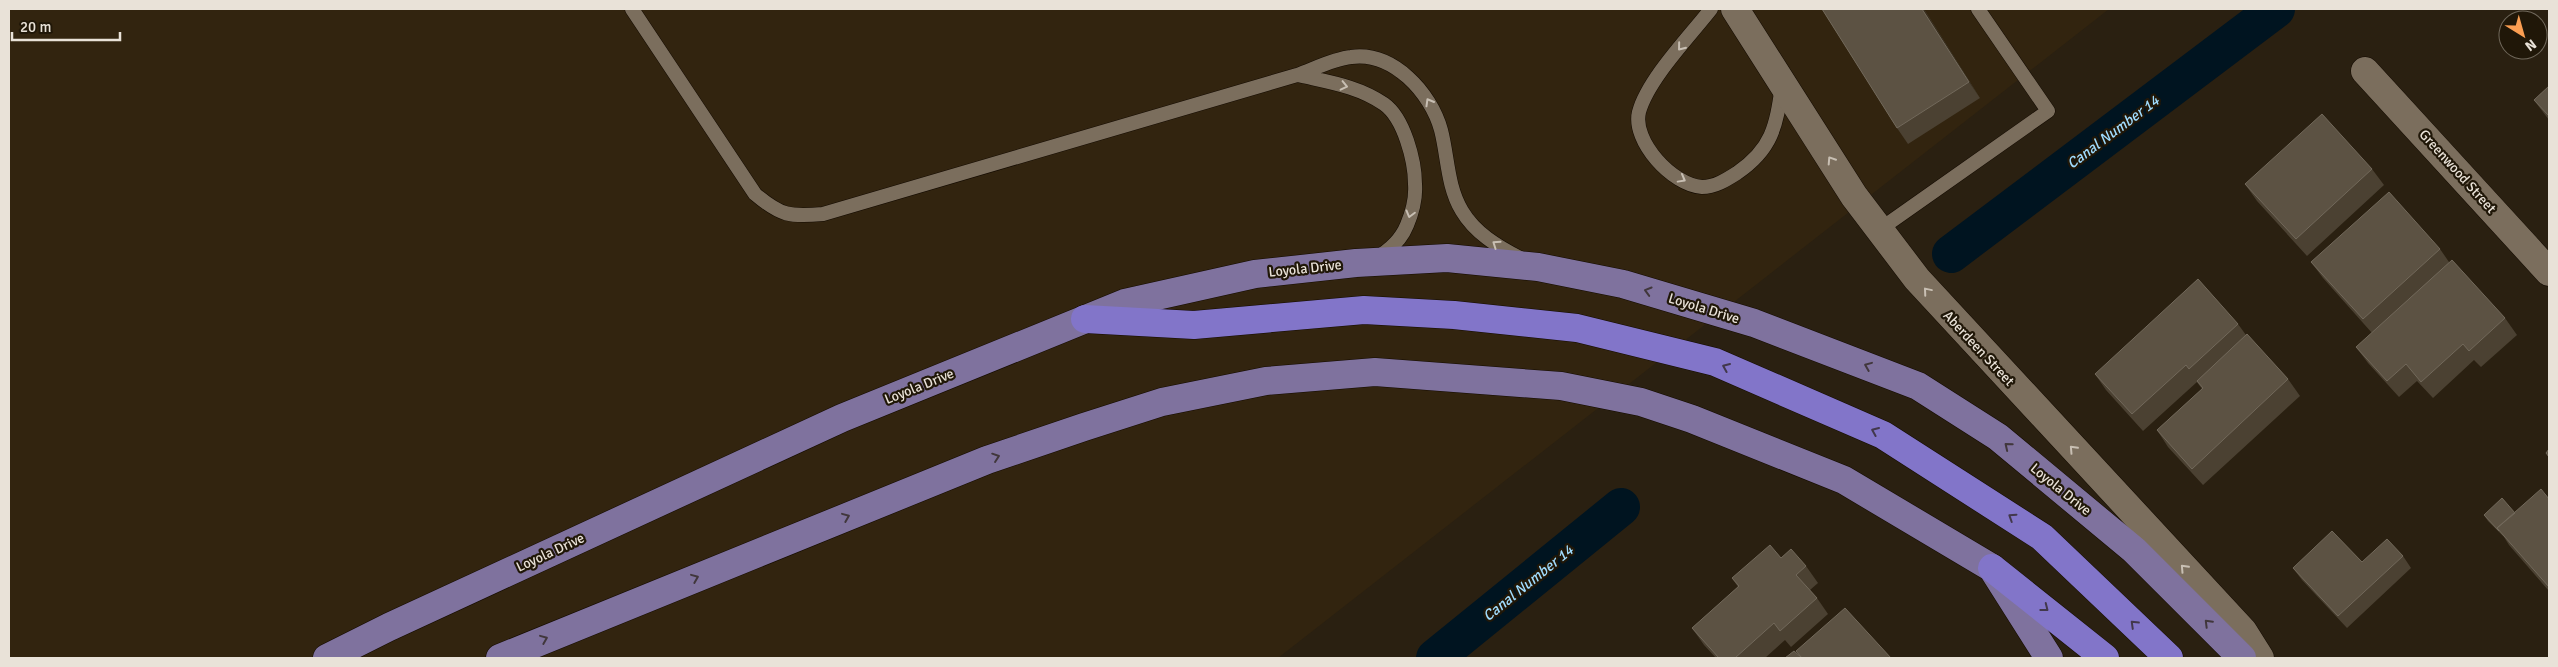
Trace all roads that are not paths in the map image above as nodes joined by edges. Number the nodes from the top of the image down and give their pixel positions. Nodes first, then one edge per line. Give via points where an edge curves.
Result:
1 (632, 9) edge
2 (1711, 9) edge
3 (1735, 9) edge
4 (1978, 9) edge
5 (2365, 72) dead end
6 (1297, 75) junction
7 (1782, 83) junction
8 (1879, 230) junction
9 (1371, 262) junction
10 (1538, 267) junction
11 (2549, 272) edge
12 (1085, 319) junction
13 (1992, 568) junction
14 (327, 658) edge
15 (500, 658) edge
16 (2049, 658) edge
17 (2105, 658) edge
18 (2169, 658) edge
19 (2242, 658) edge
20 (2260, 658) edge

1 - 6 lane via 755,194 772,209 795,217 823,214
2 -> 7 lane via 1669,61 1639,112 1639,130 1649,150 1667,170 1686,183 1702,187 1724,182 1746,167 1764,150 1778,118
3 - 7 street, Aberdeen Street
4 - 8 lane via 2048,111
5 - 11 street, Greenwood Street
6 -> 9 lane via 1359,89 1386,105 1407,140 1416,185 1407,226 1398,241
10 -> 6 lane via 1498,247 1474,228 1461,210 1447,173 1441,130 1430,102 1415,83 1373,58 1351,56
8 -> 7 street, Aberdeen Street
20 -> 8 street, Aberdeen Street via 2243,631 1941,308
9 - 10 main road, Loyola Drive via 1447,258
9 - 12 main road, Loyola Drive via 1255,274 1125,303
19 -> 10 main road, Loyola Drive via 2134,550 1998,437 1918,386 1754,323 1623,284
12 - 14 main road, Loyola Drive via 842,418 389,626
18 -> 12 highway via 2042,537 1883,435 1716,362 1577,328 1454,315 1364,310 1194,325
15 -> 13 main road via 987,460 1093,424 1162,402 1266,381 1375,372 1562,386 1641,402 1844,480
13 - 16 main road
13 -> 17 highway

